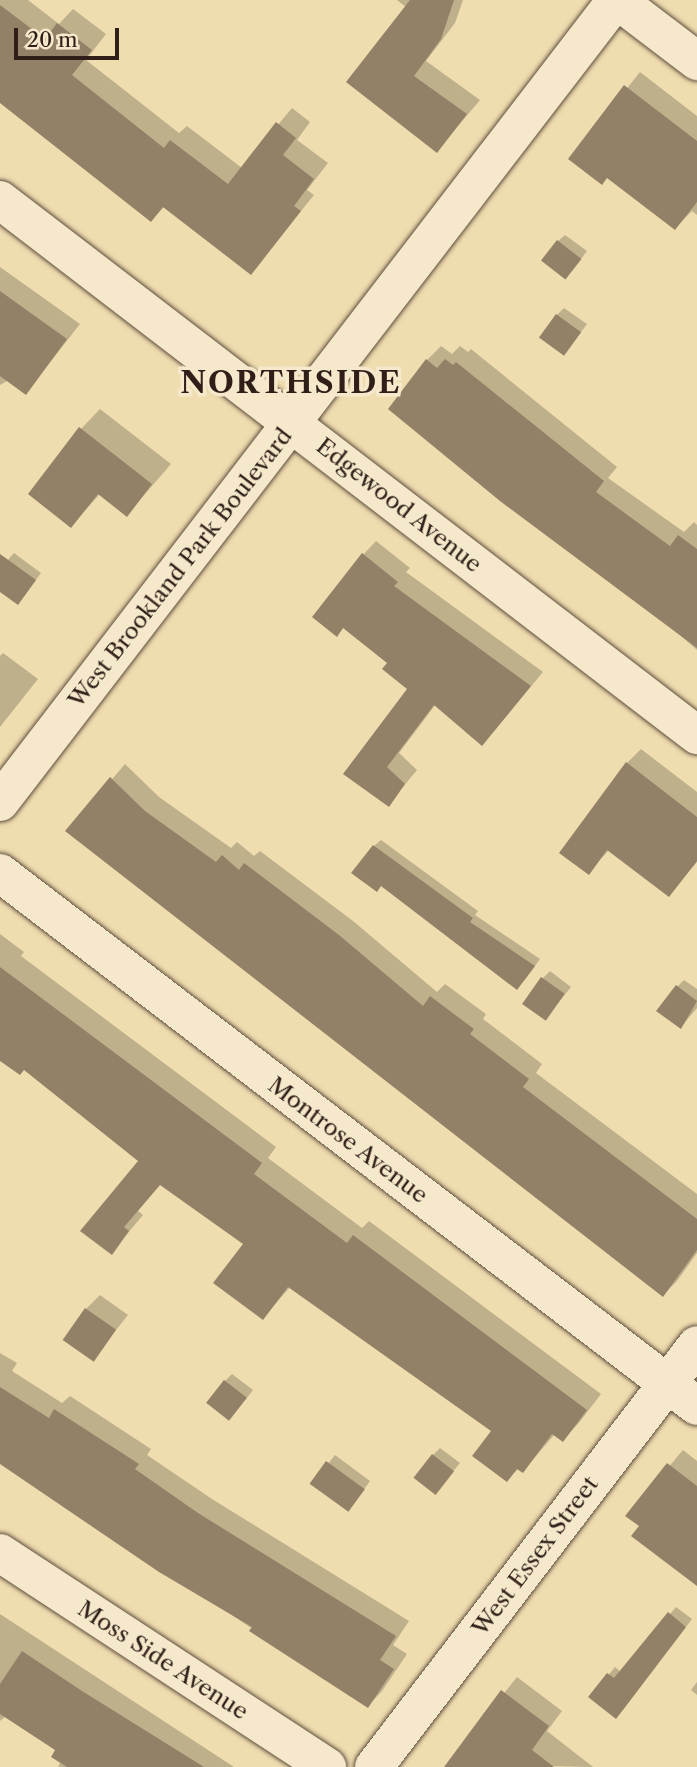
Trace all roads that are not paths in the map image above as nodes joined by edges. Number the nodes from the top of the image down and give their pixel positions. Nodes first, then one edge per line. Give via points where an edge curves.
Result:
1 (616, 0) edge
2 (697, 61) edge
3 (0, 200) edge
4 (292, 422) junction
5 (697, 735) edge
6 (0, 802) edge
7 (0, 873) edge
8 (697, 1345) edge
9 (682, 1395) edge
10 (0, 1553) edge
11 (327, 1767) edge
12 (374, 1767) edge

1 - 2 street
1 - 4 street, West Brookland Park Boulevard
3 - 4 street, Edgewood Avenue
4 - 5 street, Edgewood Avenue
4 - 6 street, West Brookland Park Boulevard
7 - 9 street, Montrose Avenue
8 - 9 street, West Essex Street
9 - 12 street, West Essex Street
10 - 11 street, Moss Side Avenue

